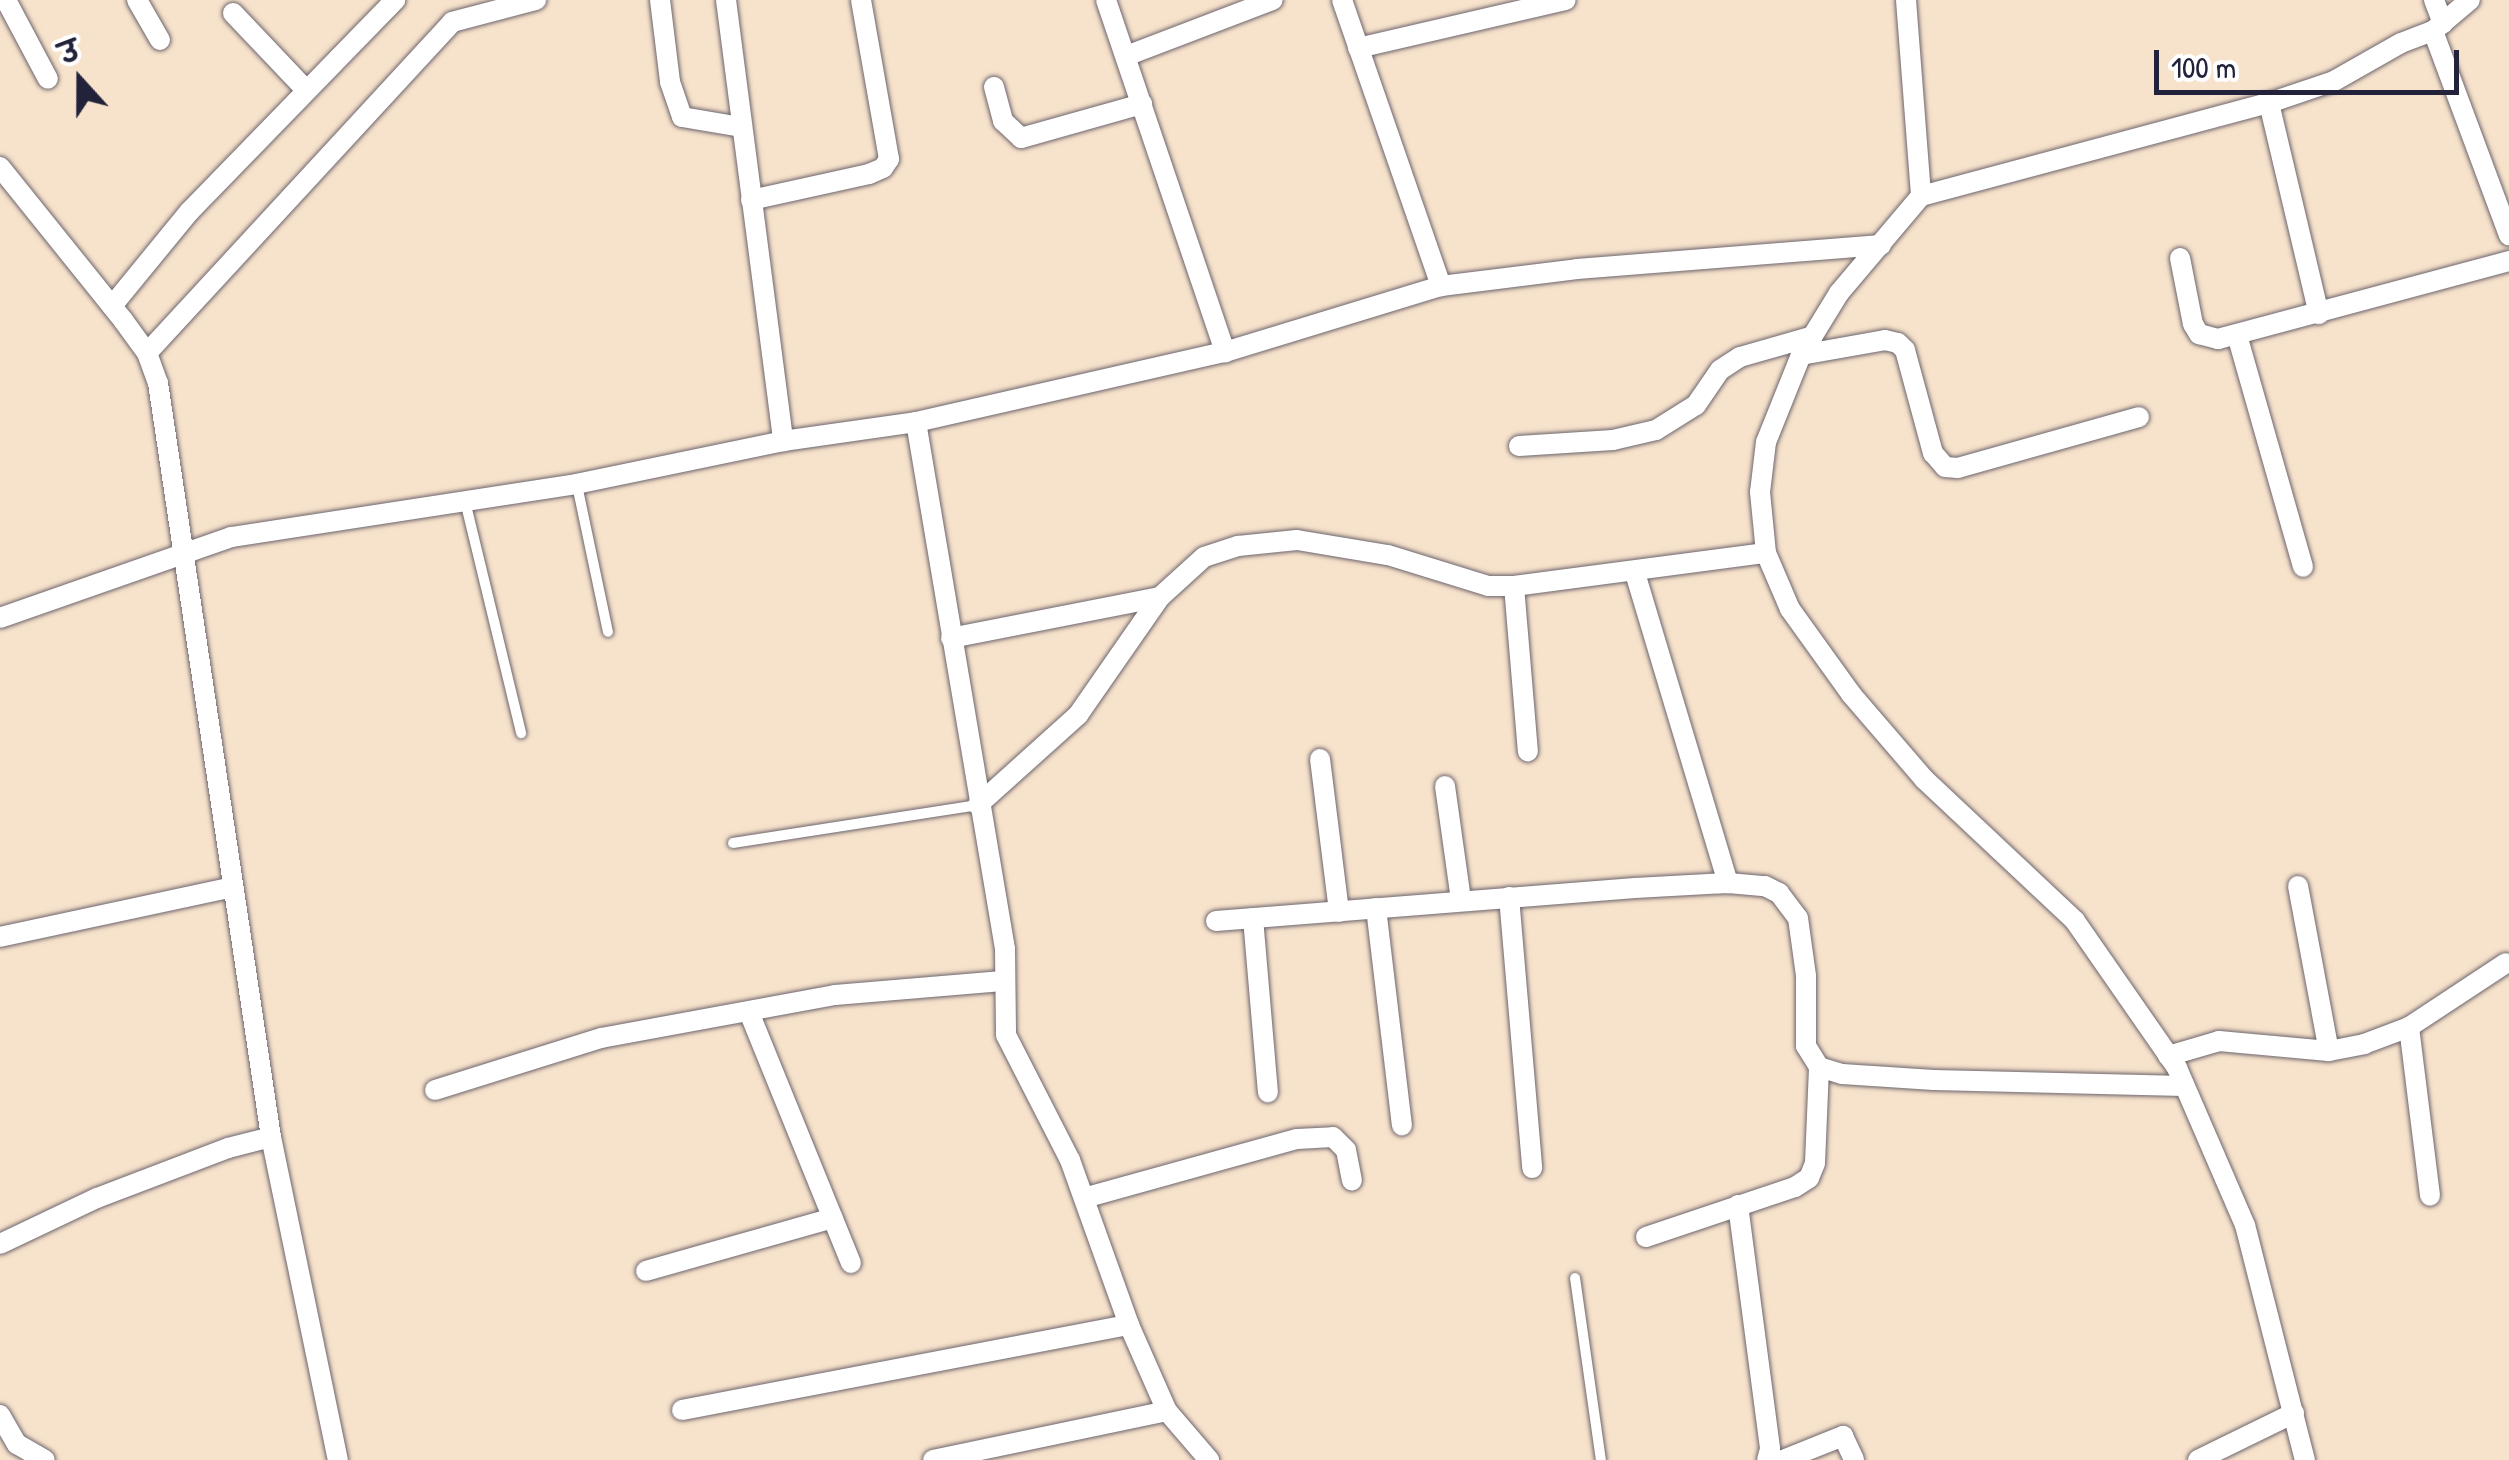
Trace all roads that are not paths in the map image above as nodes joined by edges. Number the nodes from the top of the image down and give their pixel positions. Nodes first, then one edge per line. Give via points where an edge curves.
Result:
1 (6, 0) edge
2 (137, 0) edge
3 (362, 0) edge
4 (395, 0) edge
5 (536, 0) edge
6 (660, 0) edge
7 (726, 0) edge
8 (861, 0) edge
9 (1106, 0) edge
10 (1272, 0) edge
11 (1342, 0) edge
12 (1566, 0) edge
13 (1906, 0) edge
14 (2434, 0) edge
15 (2470, 0) edge
16 (233, 14) dead end
17 (377, 18) junction
18 (2438, 27) junction
19 (160, 40) dead end
20 (1358, 48) junction
21 (1126, 56) junction
22 (48, 78) dead end
23 (994, 87) dead end
24 (305, 89) junction
25 (2269, 103) junction
26 (1142, 104) junction
27 (742, 127) junction
28 (0, 167) edge
29 (1921, 196) junction
30 (751, 200) junction
31 (2508, 229) edge
32 (1881, 245) junction
33 (2180, 258) dead end
34 (2509, 261) edge
35 (1441, 286) junction
36 (112, 306) junction
37 (2320, 314) junction
38 (1813, 336) junction
39 (2238, 336) junction
40 (1224, 352) junction
41 (146, 353) junction
42 (1801, 355) junction
43 (2139, 417) dead end
44 (916, 422) junction
45 (783, 441) junction
46 (1519, 446) dead end
47 (576, 484) junction
48 (464, 500) junction
49 (1766, 553) junction
50 (186, 556) junction
51 (2302, 567) dead end
52 (1636, 573) junction
53 (1514, 586) junction
54 (1160, 597) junction
55 (0, 618) edge
56 (608, 632) dead end
57 (950, 638) junction
58 (522, 733) dead end
59 (1528, 751) dead end
60 (1320, 760) dead end
61 (1445, 786) dead end
62 (978, 805) junction
63 (733, 843) dead end
64 (1728, 883) junction
65 (2298, 886) dead end
66 (233, 887) junction
67 (1508, 897) junction
68 (1461, 900) junction
69 (1376, 908) junction
70 (1339, 912) junction
71 (1253, 918) junction
72 (1216, 921) dead end
73 (0, 937) edge
74 (2506, 962) dead end
75 (1002, 981) junction
76 (748, 1012) junction
77 (2409, 1027) junction
78 (2329, 1051) junction
79 (2168, 1056) junction
80 (1819, 1067) junction
81 (2184, 1086) junction
82 (435, 1090) dead end
83 (1268, 1092) dead end
84 (1402, 1126) dead end
85 (271, 1138) junction
86 (1532, 1168) dead end
87 (1352, 1180) dead end
88 (2430, 1196) dead end
89 (1084, 1198) junction
90 (1738, 1205) junction
91 (833, 1218) junction
92 (1646, 1237) dead end
93 (0, 1244) edge
94 (851, 1263) dead end
95 (646, 1271) dead end
96 (1575, 1278) dead end
97 (1129, 1326) junction
98 (682, 1410) dead end
99 (1167, 1411) junction
100 (2294, 1413) junction
101 (0, 1415) edge
102 (45, 1460) edge
103 (338, 1460) edge
104 (933, 1460) edge
105 (1209, 1460) edge
106 (1602, 1460) edge
107 (1767, 1460) edge
108 (1784, 1460) edge
109 (1854, 1460) edge
110 (2198, 1460) edge
111 (2306, 1460) edge

1 - 22 street
2 - 19 street
3 - 17 street
4 - 17 street
5 - 41 street via 452,22
6 - 27 street via 670,82 682,116
7 - 27 street
8 - 30 street via 889,159 868,174
9 - 21 street
10 - 21 street
11 - 20 street
12 - 20 street
13 - 29 street
14 - 18 street
15 - 18 street
16 - 24 street
17 - 24 street
18 - 25 street via 2334,81
18 - 31 street
20 - 35 street
21 - 26 street
23 - 26 street via 1002,120 1020,138
24 - 36 street
25 - 29 street
25 - 37 street
26 - 40 street
27 - 30 street
28 - 36 street
29 - 32 street
30 - 45 street
32 - 35 street
32 - 38 street via 1839,292
33 - 39 street via 2199,334
34 - 37 street
35 - 40 street
36 - 41 street
37 - 39 street
38 - 42 street
38 - 46 street via 1740,357 1720,370 1696,406 1656,430 1614,440
39 - 51 street
40 - 44 street
41 - 50 street via 158,383
42 - 43 street via 1898,343 1932,453 1944,467
42 - 49 street via 1766,442 1760,492
44 - 45 street
44 - 57 street
45 - 47 street
47 - 48 street
47 - 56 lane
48 - 50 street via 231,537
48 - 58 lane
49 - 52 street
49 - 79 street via 1790,610 1852,694 1924,778 2074,921
50 - 55 street
50 - 66 street
52 - 53 street
52 - 64 street
53 - 54 street via 1488,586 1388,555 1296,540 1204,556
53 - 59 street
54 - 57 street
54 - 62 street via 1078,715
57 - 62 street
60 - 70 street
61 - 68 street
62 - 63 lane
62 - 75 street via 1004,949
64 - 67 street
64 - 80 street via 1780,892 1798,918 1806,1046
65 - 78 street
66 - 73 street
66 - 85 street
67 - 68 street
67 - 86 street
68 - 69 street
69 - 70 street
69 - 84 street
70 - 71 street
71 - 72 street
71 - 83 street
74 - 77 street
75 - 76 street via 835,995
75 - 89 street via 1006,1035
76 - 82 street via 601,1038
76 - 91 street
77 - 78 street
77 - 88 street
78 - 79 street via 2219,1041
79 - 81 street
80 - 81 street via 1934,1080
80 - 90 street via 1809,1178
81 - 100 street via 2245,1224
85 - 93 street via 97,1198
85 - 103 street
87 - 89 street via 1346,1150 1332,1137 1297,1140
89 - 97 street
90 - 92 street
90 - 107 street
91 - 94 street
91 - 95 street
96 - 106 lane
97 - 98 street
97 - 99 street
99 - 104 street
99 - 105 street
100 - 110 street
100 - 111 street
101 - 102 street via 17,1444
108 - 109 street via 1843,1436

